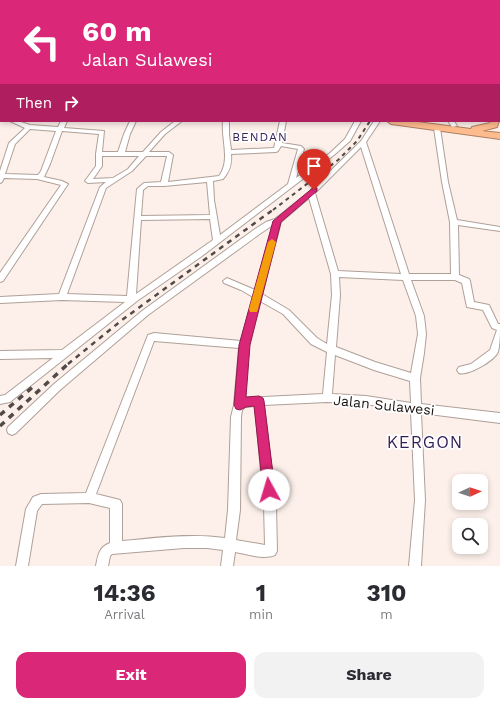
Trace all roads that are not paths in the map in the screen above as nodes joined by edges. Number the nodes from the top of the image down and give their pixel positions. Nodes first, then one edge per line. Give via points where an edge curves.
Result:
1 (16, 122) edge
2 (63, 122) edge
3 (133, 122) edge
4 (178, 122) edge
5 (226, 122) edge
6 (283, 122) edge
7 (358, 122) edge
8 (376, 122) edge
9 (398, 122) edge
10 (435, 122) edge
11 (495, 122) edge
12 (452, 123) edge
13 (29, 127) junction
14 (437, 128) junction
15 (59, 130) junction
16 (500, 136) edge
17 (363, 142) junction
18 (279, 144) junction
19 (228, 152) junction
20 (145, 153) junction
21 (99, 154) junction
22 (121, 154) junction
23 (2, 168) edge
24 (41, 177) junction
25 (1, 179) edge
26 (114, 180) junction
27 (210, 180) junction
28 (164, 184) junction
29 (291, 185) junction
30 (311, 193) junction
31 (214, 217) junction
32 (137, 218) junction
33 (278, 221) junction
34 (454, 222) junction
35 (500, 229) edge
36 (217, 240) junction
37 (335, 274) junction
38 (406, 277) junction
39 (455, 277) junction
40 (0, 279) edge
41 (227, 281) dead end
42 (62, 296) junction
43 (257, 296) junction
44 (132, 299) junction
45 (0, 300) edge
46 (500, 328) edge
47 (500, 333) edge
48 (244, 345) junction
49 (333, 350) junction
50 (62, 354) junction
51 (0, 355) edge
52 (462, 370) dead end
53 (415, 378) junction
54 (327, 398) junction
55 (0, 400) edge
56 (259, 401) junction
57 (240, 405) junction
58 (416, 408) junction
59 (500, 418) edge
60 (12, 430) dead end
61 (89, 498) junction
62 (231, 544) junction
63 (116, 547) junction
64 (22, 566) edge
65 (102, 566) edge
66 (227, 566) edge
67 (416, 566) edge

1 - 13 street
2 - 15 street
3 - 22 street
4 - 20 street via 163,133
5 - 19 street
6 - 18 street
7 - 29 street via 352,136 343,146
8 - 17 street
9 - 14 highway
10 - 12 highway
11 - 12 highway via 494,125 485,128 468,128
13 - 15 street
13 - 23 street via 12,143
14 - 16 highway
14 - 34 street
15 - 21 street via 102,132
15 - 24 street
17 - 30 street
17 - 38 street
18 - 19 street via 273,151
18 - 29 street via 301,149
19 - 27 street via 224,175
20 - 22 street
20 - 26 street via 130,170
20 - 28 street via 170,155
21 - 22 street
21 - 26 street via 100,166 88,181
23 - 25 street
24 - 25 street
24 - 40 street via 40,179 65,184
26 - 42 street via 103,187
27 - 28 street
27 - 31 street
28 - 32 street via 146,184 140,189
29 - 36 street
30 - 33 street
30 - 37 street
31 - 32 street
31 - 36 street
32 - 44 street
33 - 43 street
33 - 60 street via 268,224 145,313 57,387
34 - 35 street
34 - 39 street
36 - 44 street
37 - 38 street
37 - 49 street
38 - 39 street
38 - 53 street via 422,324
39 - 46 street via 466,280 470,305 486,307 495,326
41 - 43 street
42 - 44 street
42 - 45 street
43 - 48 street
43 - 49 street via 286,312 314,341
44 - 50 street
47 - 52 street via 494,352 474,367
48 - 57 street
48 - 61 street via 152,337
49 - 53 street
49 - 54 street
50 - 51 street
50 - 55 street via 6,399
53 - 58 street
54 - 56 street, Jalan Sulawesi
54 - 58 street, Jalan Sulawesi via 366,400
56 - 57 street, Jalan Sulawesi via 244,402
56 - 62 street via 270,505 271,551 250,550
57 - 62 street via 236,417
58 - 59 street, Jalan Sulawesi
58 - 67 street via 420,500
61 - 63 street via 116,504
61 - 64 street via 36,501 32,509
62 - 63 street via 207,542
62 - 66 street
63 - 65 street via 106,551

